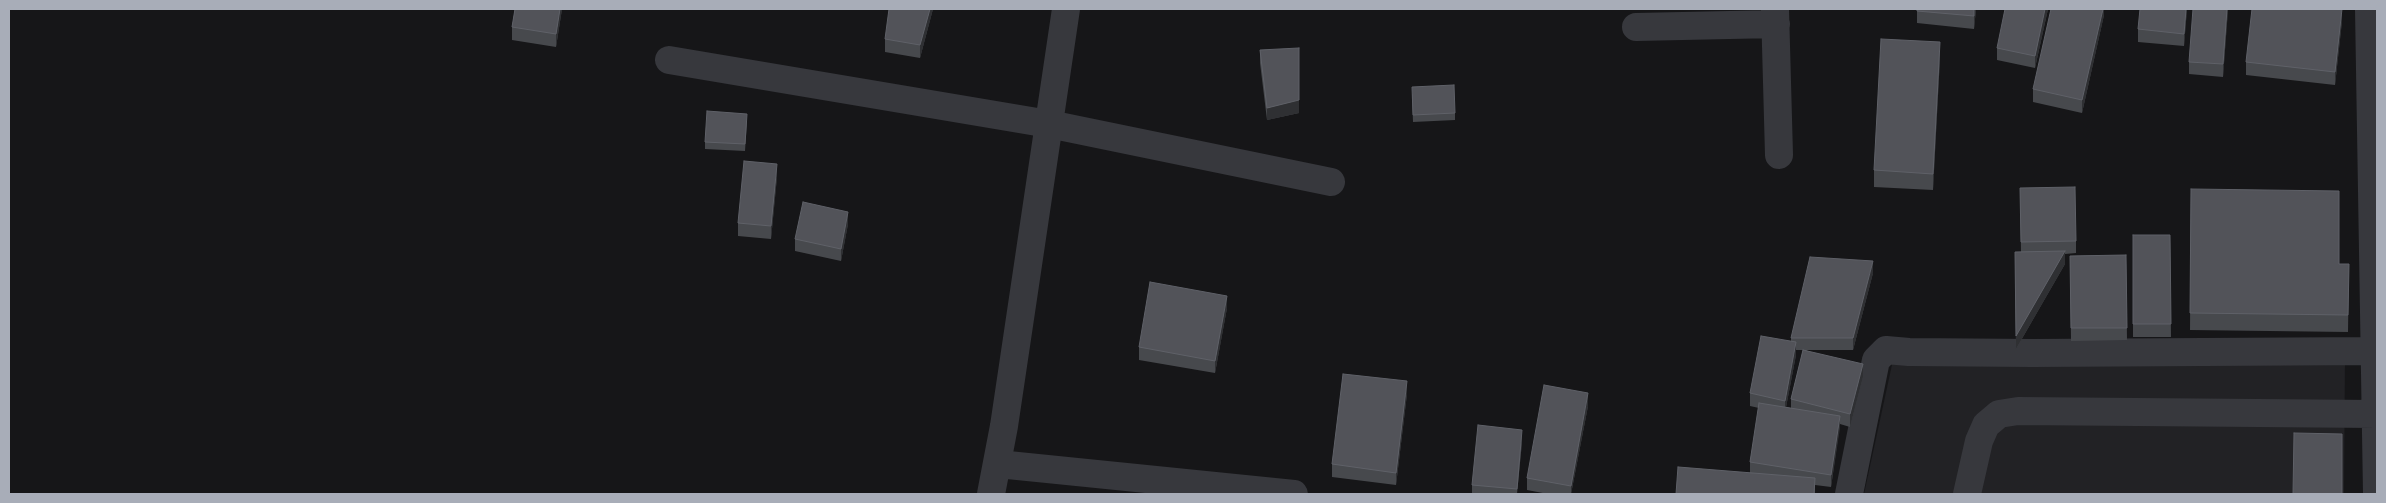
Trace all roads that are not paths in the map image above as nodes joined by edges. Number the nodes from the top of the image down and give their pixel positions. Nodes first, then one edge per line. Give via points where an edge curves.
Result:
1 (1066, 9) edge
2 (2370, 9) edge
3 (1776, 16) edge
4 (1636, 28) dead end
5 (669, 60) dead end
6 (1049, 124) junction
7 (1779, 155) dead end
8 (1331, 182) dead end
9 (2376, 334) edge
10 (2376, 414) junction
11 (998, 464) junction
12 (991, 494) edge
13 (1294, 494) edge
14 (1849, 494) edge
15 (1967, 494) edge
16 (2377, 494) edge

1 - 6 street
2 - 9 street
3 - 4 street
3 - 7 street
5 - 6 street
6 - 8 street
6 - 11 street
9 - 10 street
9 - 14 street via 2022,353 1886,350 1876,360
10 - 15 street via 2018,411 1999,414 1986,425 1979,441
10 - 16 street
11 - 12 street
11 - 13 street

